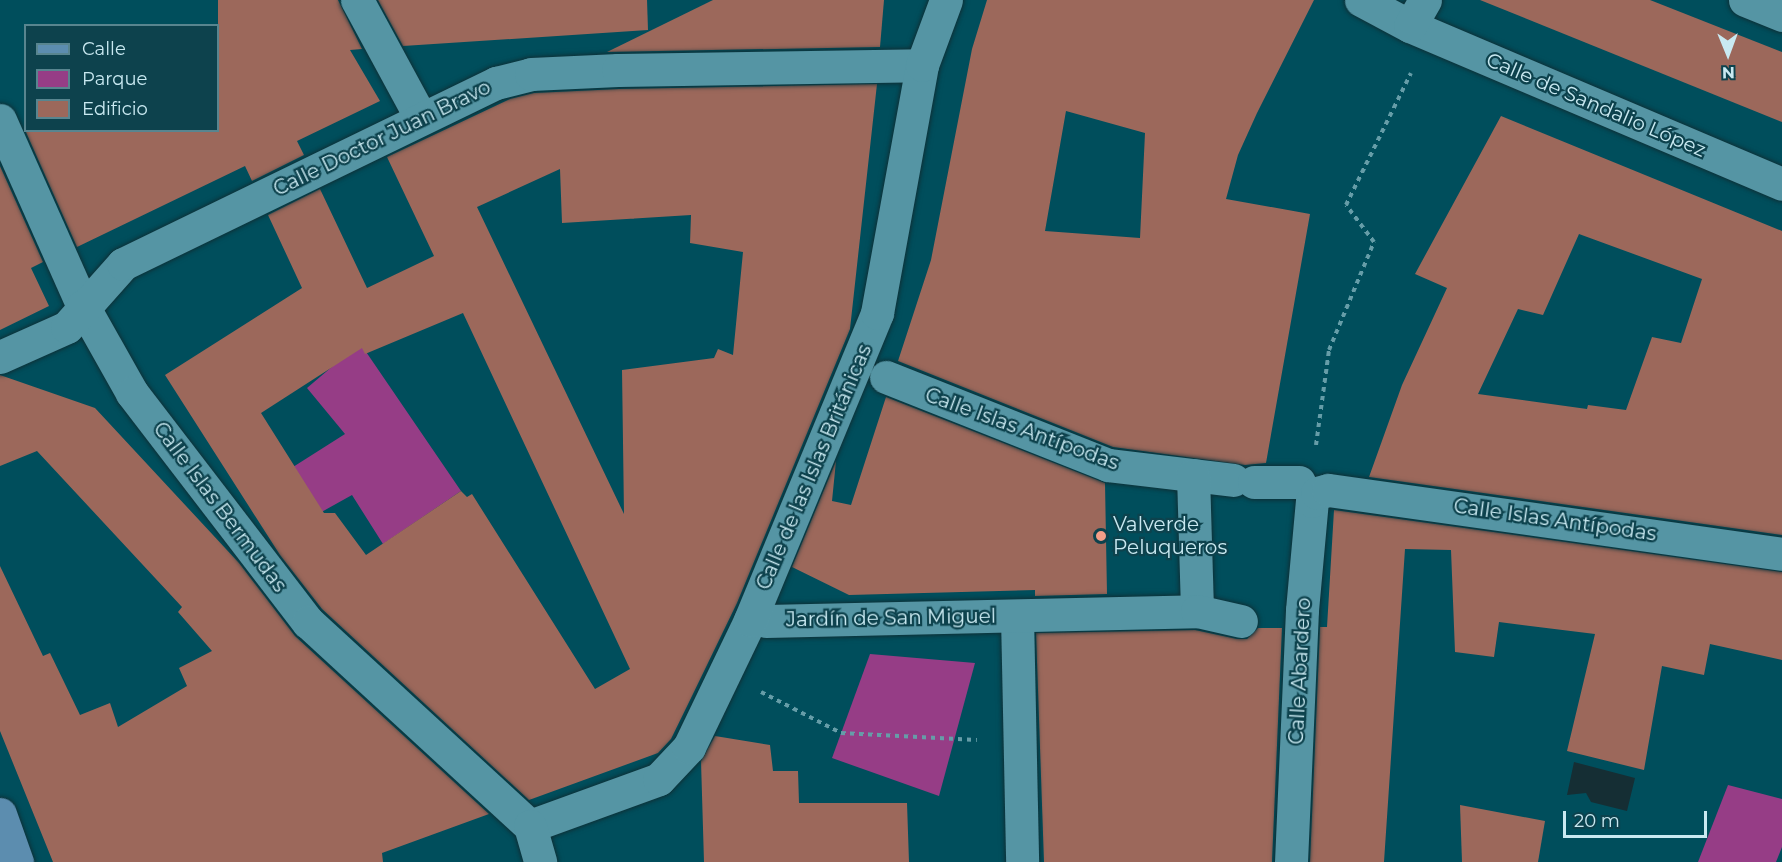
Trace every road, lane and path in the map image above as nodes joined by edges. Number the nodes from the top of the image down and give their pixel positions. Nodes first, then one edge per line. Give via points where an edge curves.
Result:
1 (357, 0) edge
2 (946, 0) edge
3 (1361, 0) edge
4 (1745, 0) edge
5 (1418, 13) edge
6 (1782, 15) edge
7 (922, 65) junction
8 (1413, 70) dead end
9 (421, 118) junction
10 (0, 120) edge
11 (1782, 184) edge
12 (83, 306) junction
13 (0, 357) edge
14 (886, 377) dead end
15 (1316, 450) dead end
16 (1193, 475) junction
17 (1313, 486) junction
18 (1782, 554) edge
19 (1197, 611) junction
20 (1017, 616) junction
21 (766, 621) dead end
22 (1241, 621) dead end
23 (750, 686) dead end
24 (954, 741) dead end
25 (1, 817) edge
26 (531, 826) junction
27 (17, 862) edge
28 (540, 862) edge
29 (1023, 862) edge
30 (1291, 862) edge

1 - 9 street
2 - 7 street, Calle de las Islas Británicas
3 - 5 street, Calle de Sandalio López
4 - 6 street
5 - 11 street, Calle de Sandalio López
7 - 9 street, Calle Doctor Juan Bravo via 531,74 496,83
7 - 26 street, Calle de las Islas Británicas via 877,313 750,620 689,747 659,779
8 - 15 path via 1346,206 1374,242 1329,350
9 - 12 street, Calle Doctor Juan Bravo via 123,264
10 - 12 street, Calle Islas Bermudas
12 - 13 street, Calle Doctor Juan Bravo via 67,327 54,335
12 - 26 street, Calle Islas Bermudas via 132,393 308,622
14 - 16 street, Calle Islas Antípodas via 1108,465
16 - 17 street, Calle Islas Antípodas
16 - 19 street
17 - 18 street, Calle Islas Antípodas
17 - 30 street, Calle Abardero via 1317,493 1312,501 1302,610
19 - 20 street, Jardín de San Miguel
19 - 22 street, Jardín de San Miguel
20 - 21 street, Jardín de San Miguel
20 - 29 street, Jardín de San Miguel
23 - 24 path via 841,733
25 - 27 main road
26 - 28 street

